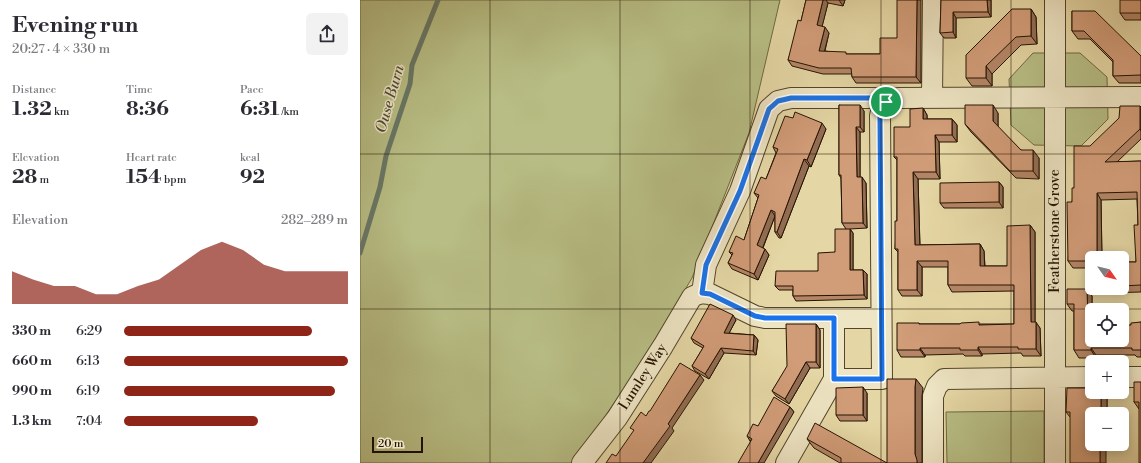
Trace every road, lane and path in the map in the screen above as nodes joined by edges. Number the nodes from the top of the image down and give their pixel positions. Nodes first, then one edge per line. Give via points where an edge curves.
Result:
1 (933, 0) edge
2 (1055, 0) edge
3 (1141, 97) edge
4 (932, 98) junction
5 (1055, 98) junction
6 (886, 102) junction
7 (702, 293) junction
8 (834, 318) junction
9 (882, 318) junction
10 (1129, 377) edge
11 (1141, 377) edge
12 (1055, 378) junction
13 (1085, 378) edge
14 (834, 379) junction
15 (582, 463) edge
16 (786, 463) edge
17 (933, 463) edge
18 (1056, 463) edge

1 - 4 street
2 - 5 street, Featherstone Grove
3 - 5 street
4 - 5 street
4 - 6 street via 898,98
5 - 12 street, Featherstone Grove
6 - 7 street via 875,98 791,98 778,101 769,109 740,191 706,265
6 - 9 street via 880,116
7 - 8 street via 710,294 755,316 765,318
7 - 15 street, Lumley Way via 692,297 664,346 617,418
8 - 9 street
8 - 14 street
9 - 14 street via 882,379
10 - 11 street
12 - 13 street
12 - 17 street via 944,379 937,386 933,396
12 - 18 street, Featherstone Grove
14 - 16 street

